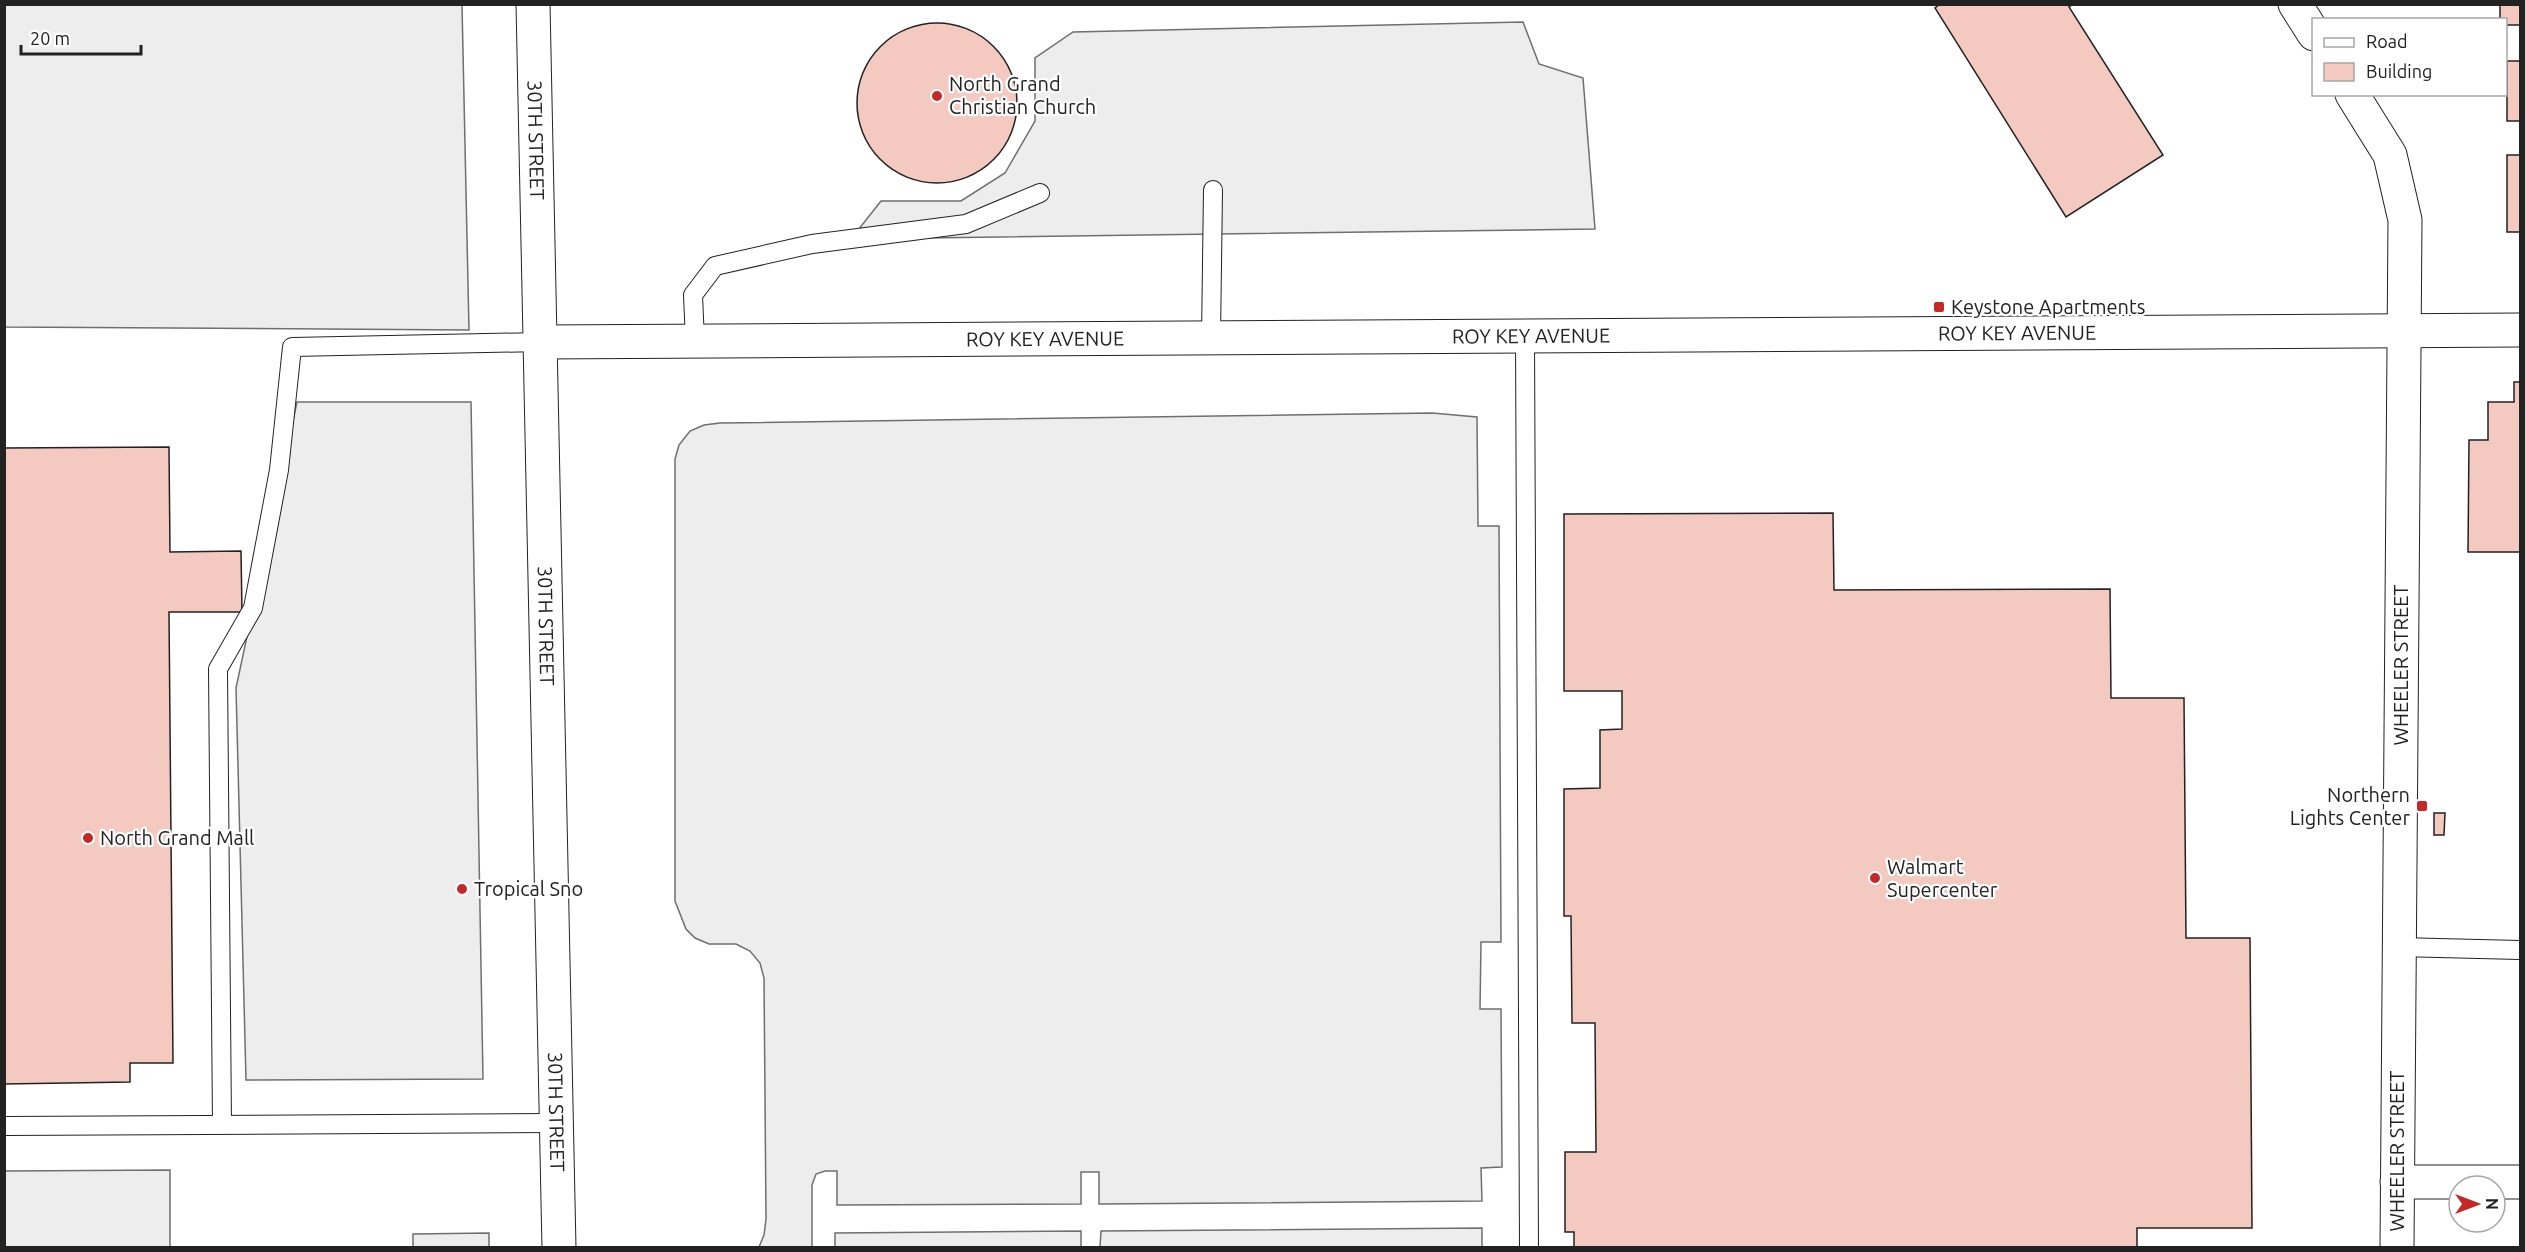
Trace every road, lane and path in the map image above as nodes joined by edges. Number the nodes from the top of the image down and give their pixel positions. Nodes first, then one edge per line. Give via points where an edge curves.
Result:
1 (533, 4) edge
2 (2295, 4) edge
3 (2312, 32) edge
4 (2353, 96) edge
5 (1213, 190) dead end
6 (1040, 193) dead end
7 (2520, 330) edge
8 (2402, 332) junction
9 (1525, 337) junction
10 (1211, 338) junction
11 (695, 341) junction
12 (540, 342) junction
13 (2398, 947) junction
14 (2520, 950) edge
15 (556, 1123) junction
16 (222, 1125) junction
17 (4, 1126) edge
18 (2397, 1182) junction
19 (2520, 1182) edge
20 (559, 1248) edge
21 (1529, 1248) edge
22 (2397, 1248) edge

1 - 12 street, 30TH STREET
2 - 3 street
4 - 8 street, WHEELER STREET via 2390,155 2405,220
5 - 10 lane
6 - 11 lane via 966,224 812,244 715,266 693,295
7 - 8 street, ROY KEY AVENUE
8 - 9 street, ROY KEY AVENUE
8 - 13 street, WHEELER STREET
9 - 10 street, ROY KEY AVENUE
9 - 21 lane
10 - 11 street, ROY KEY AVENUE
11 - 12 street, ROY KEY AVENUE
12 - 15 street, 30TH STREET
12 - 16 lane via 292,347 279,470 254,608 218,669
13 - 14 lane
13 - 18 street, WHEELER STREET
15 - 16 lane
15 - 20 street, 30TH STREET
16 - 17 lane
18 - 19 street
18 - 22 street, WHEELER STREET

